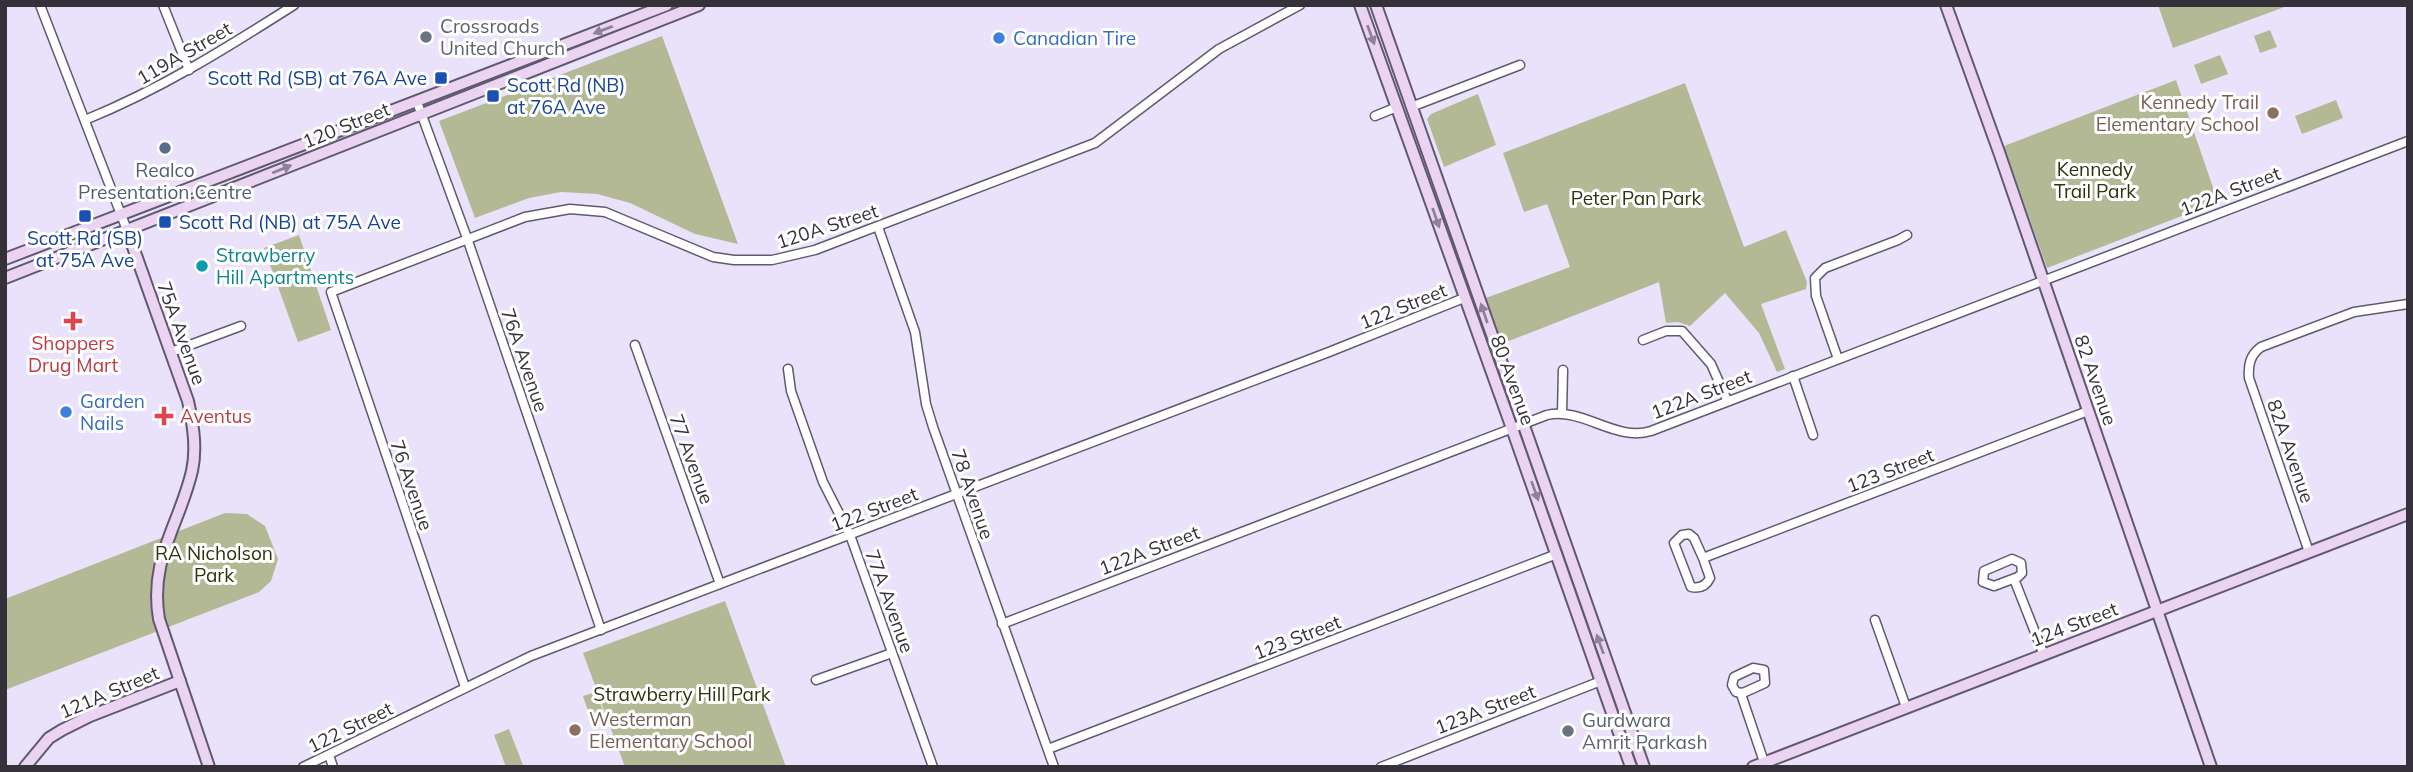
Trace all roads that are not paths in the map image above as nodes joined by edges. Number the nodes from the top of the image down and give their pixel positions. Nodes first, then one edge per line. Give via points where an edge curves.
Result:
1 (40, 5) edge
2 (163, 5) edge
3 (294, 5) edge
4 (667, 5) edge
5 (685, 5) edge
6 (699, 5) edge
7 (1300, 5) edge
8 (1360, 5) edge
9 (1376, 5) edge
10 (1946, 5) edge
11 (665, 18) junction
12 (1382, 65) junction
13 (1520, 65) dead end
14 (189, 70) junction
15 (417, 102) junction
16 (1397, 107) junction
17 (1411, 107) junction
18 (421, 114) junction
19 (1375, 116) dead end
20 (85, 120) junction
21 (2408, 141) edge
22 (1441, 193) junction
23 (121, 215) junction
24 (878, 227) junction
25 (127, 230) junction
26 (1907, 235) dead end
27 (467, 239) junction
28 (5, 259) edge
29 (5, 278) edge
30 (2043, 280) junction
31 (331, 292) joint
32 (1464, 298) junction
33 (2408, 303) edge
34 (241, 326) dead end
35 (1643, 340) dead end
36 (635, 345) dead end
37 (171, 352) junction
38 (1838, 359) junction
39 (788, 369) dead end
40 (1563, 370) dead end
41 (1793, 376) junction
42 (1727, 400) junction
43 (2088, 411) junction
44 (1562, 413) junction
45 (1517, 426) junction
46 (1813, 435) dead end
47 (956, 494) junction
48 (2408, 514) edge
49 (849, 535) junction
50 (2309, 552) junction
51 (1557, 554) junction
52 (1703, 558) junction
53 (2014, 579) junction
54 (720, 584) junction
55 (1579, 584) junction
56 (2157, 610) junction
57 (1875, 620) dead end
58 (1002, 624) junction
59 (601, 629) junction
60 (892, 653) junction
61 (2044, 654) junction
62 (816, 680) dead end
63 (180, 681) junction
64 (1601, 681) junction
65 (465, 687) junction
66 (1741, 694) dead end
67 (1906, 707) junction
68 (1624, 712) junction
69 (1048, 749) junction
70 (329, 755) junction
71 (1765, 762) junction
72 (25, 767) edge
73 (209, 767) edge
74 (303, 767) edge
75 (333, 767) edge
76 (933, 767) edge
77 (1054, 767) edge
78 (1381, 767) edge
79 (1631, 767) edge
80 (1644, 767) edge
81 (1753, 767) edge
82 (2211, 767) edge

1 - 20 street, 75A Avenue
2 - 14 street
3 - 14 street, 119A Street
4 -> 15 main road, 120 Street
5 - 11 main road
6 - 11 main road, 120 Street
7 - 24 street, 120A Street via 1219,49 1095,143
8 -> 12 main road, 80 Avenue
9 - 17 main road, 80 Avenue
10 - 30 main road, 82 Avenue
11 - 18 main road, 120 Street
12 - 16 main road, 80 Avenue
12 - 17 main road via 1392,70 1404,102
13 - 17 street
14 - 20 street, 119A Street
15 - 18 street, 76A Avenue
15 - 23 main road, 120 Street
16 - 19 street
16 - 22 main road via 1409,116 1432,181
16 -> 32 main road, 80 Avenue
17 - 22 main road, 80 Avenue
25 -> 18 main road, 120 Street
18 - 27 street, 76A Avenue
20 - 23 street, 75A Avenue
21 - 30 street, 122A Street
45 -> 22 main road, 80 Avenue
23 - 25 street, 75A Avenue
23 - 28 main road, 120 Street
24 - 27 street, 120A Street via 816,250 772,260 713,257 605,212 570,209 525,217
24 - 47 street, 78 Avenue via 912,322 930,419
25 - 29 main road, 120 Street
25 - 37 main road, 75A Avenue
26 - 38 street via 1825,268 1814,282
27 - 31 street, 120A Street
27 - 59 street, 76A Avenue
30 - 38 street, 122A Street
30 - 43 main road, 82 Avenue
31 - 65 street, 76 Avenue
32 - 45 main road, 80 Avenue
32 - 47 street, 122 Street
33 - 50 street, 82A Avenue via 2349,314 2261,347 2250,360 2249,378
34 - 37 street
35 - 42 street via 1682,331 1712,364
36 - 54 street, 77 Avenue
37 - 63 main road, 75A Avenue via 188,401 195,445 186,492 158,570 156,593 159,619
38 - 41 street, 122A Street
39 - 49 street, 77A Avenue via 791,391 823,482
40 - 44 street
41 - 42 street, 122A Street
41 - 46 street
42 - 44 street, 122A Street via 1637,434
43 - 52 street, 123 Street
43 - 56 main road, 82 Avenue
44 - 45 street, 122A Street
45 -> 51 main road, 80 Avenue
45 - 55 main road, 80 Avenue
45 - 58 street, 122A Street
47 - 49 street, 122 Street
47 - 58 street, 78 Avenue
48 - 50 main road, 124 Street
49 - 54 street, 122 Street
49 - 60 street, 77A Avenue
50 - 56 main road, 124 Street
51 - 55 main road via 1566,560
51 - 64 main road, 80 Avenue
51 - 69 street, 123 Street
52 - 52 street via 1710,578 1707,584 1691,587 1674,543 1689,534
53 - 53 street via 2022,573 2017,559 1982,575 1985,585 1992,586
53 - 61 street
54 - 59 street, 122 Street
68 -> 55 main road, 80 Avenue
56 - 61 main road, 124 Street
56 - 82 main road, 82 Avenue
57 - 67 street
58 - 69 street, 78 Avenue
59 - 65 street, 122 Street
60 - 62 street
60 - 76 street, 77A Avenue
61 - 67 main road, 124 Street
63 - 72 main road, 121A Street via 62,730 49,738
63 - 73 main road, 75A Avenue
64 - 68 main road
64 - 78 street, 123A Street
64 - 79 main road, 80 Avenue
65 - 70 street, 122 Street
66 - 71 street
67 - 71 main road, 124 Street
68 - 80 main road, 80 Avenue
69 - 77 street, 78 Avenue
70 - 74 street, 122 Street
70 - 75 street
71 - 81 main road, 124 Street

